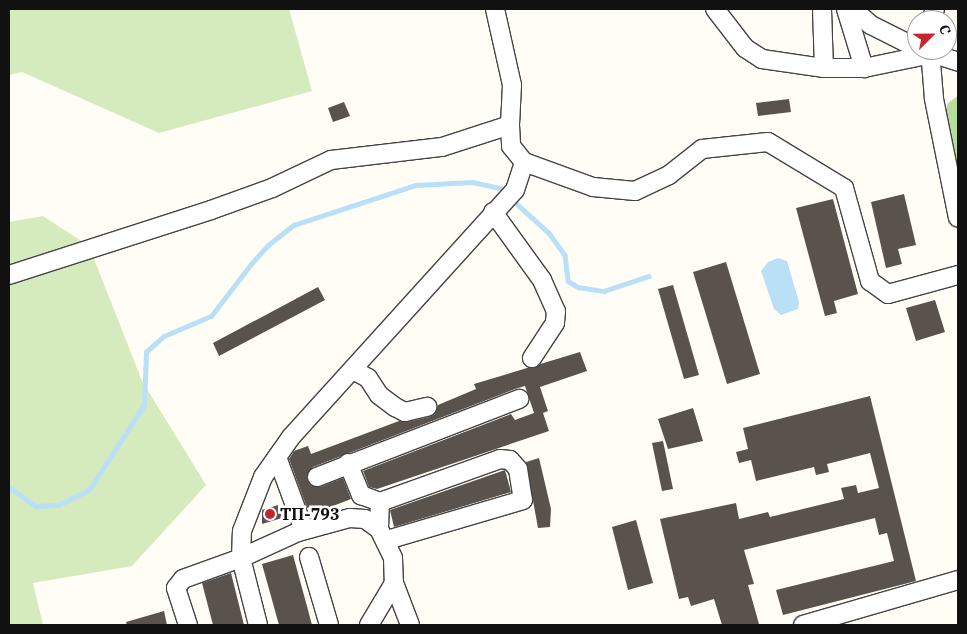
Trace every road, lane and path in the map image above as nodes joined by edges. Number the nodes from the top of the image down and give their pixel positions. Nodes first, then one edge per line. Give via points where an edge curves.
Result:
1 (495, 9) edge
2 (715, 9) edge
3 (822, 9) edge
4 (846, 9) edge
5 (853, 9) edge
6 (907, 42) edge
7 (907, 55) edge
8 (927, 60) edge
9 (824, 68) junction
10 (864, 68) junction
11 (510, 126) junction
12 (524, 162) junction
13 (493, 212) junction
14 (958, 218) edge
15 (9, 275) edge
16 (958, 276) edge
17 (532, 358) dead end
18 (353, 370) junction
19 (519, 399) dead end
20 (428, 407) dead end
21 (277, 457) junction
22 (348, 463) junction
23 (317, 477) dead end
24 (380, 502) junction
25 (304, 530) junction
26 (383, 534) junction
27 (309, 556) dead end
28 (241, 558) junction
29 (958, 580) edge
30 (394, 583) junction
31 (811, 624) edge
32 (188, 625) edge
33 (258, 625) edge
34 (329, 625) edge
35 (368, 625) edge
36 (410, 625) edge

1 - 11 street via 512,85
2 - 9 street via 746,48 762,59
3 - 9 street
4 - 10 street
5 - 6 street via 870,25
7 - 10 street
8 - 14 street
9 - 10 street
11 - 12 street via 511,146
11 - 15 street via 442,147 331,160 272,188 220,207
12 - 13 street via 515,190
12 - 16 street via 593,187 635,192 669,175 702,149 768,142 844,188 870,281 888,294
13 - 17 street via 542,280 556,311 555,323
13 - 18 street
18 - 20 street via 368,378 379,394 395,407 406,412
18 - 21 street via 291,437
19 - 22 street
21 - 25 street
21 - 28 street via 255,495 242,531
22 - 23 street
22 - 24 street via 361,495
24 - 26 street
24 - 26 street via 500,459 510,460 518,468 524,493 523,500 510,506
25 - 26 street via 350,518 365,519
25 - 28 street
26 - 30 street via 393,558
27 - 34 street
28 - 32 street via 183,579 176,588
28 - 33 street
29 - 31 street
30 - 35 street
30 - 36 street

